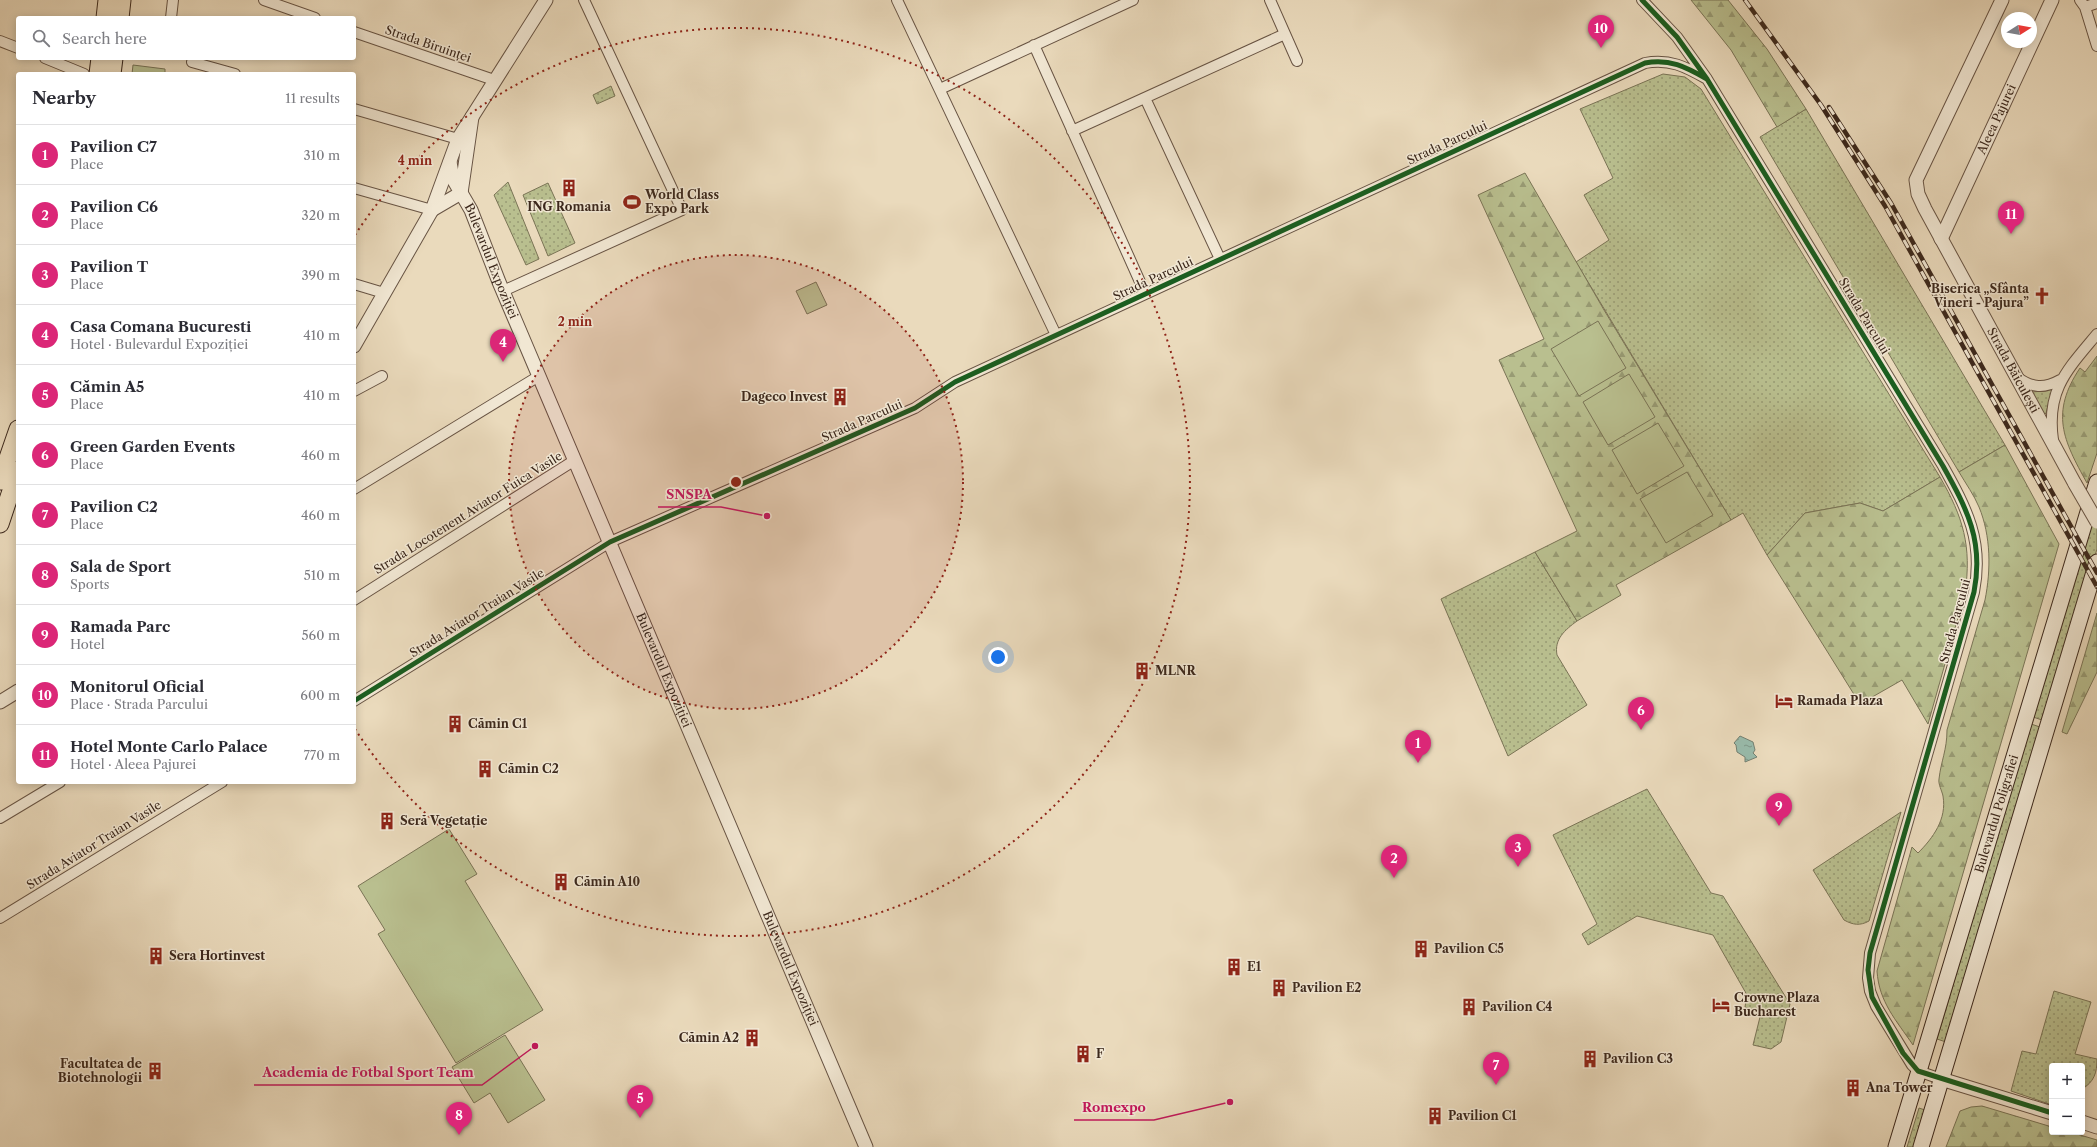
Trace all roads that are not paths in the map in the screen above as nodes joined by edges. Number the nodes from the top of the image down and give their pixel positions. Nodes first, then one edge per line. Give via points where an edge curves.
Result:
1 (107, 0) edge
2 (122, 0) edge
3 (173, 0) edge
4 (264, 0) edge
5 (546, 0) edge
6 (584, 0) edge
7 (897, 0) edge
8 (1133, 0) edge
9 (1270, 0) edge
10 (1642, 0) edge
11 (2002, 0) edge
12 (2052, 0) edge
13 (2082, 3) edge
14 (2097, 3) edge
15 (105, 16) edge
16 (120, 16) edge
17 (171, 16) edge
18 (309, 16) edge
19 (356, 33) edge
20 (1285, 34) junction
21 (0, 41) edge
22 (1034, 45) junction
23 (2097, 46) edge
24 (16, 47) edge
25 (50, 60) edge
26 (100, 60) edge
27 (114, 60) edge
28 (1297, 61) dead end
29 (192, 62) dead end
30 (79, 72) edge
31 (98, 72) edge
32 (112, 72) edge
33 (228, 72) edge
34 (1707, 79) junction
35 (494, 80) junction
36 (940, 89) junction
37 (1145, 98) junction
38 (356, 109) edge
39 (472, 114) junction
40 (1072, 131) junction
41 (458, 139) junction
42 (450, 162) junction
43 (356, 189) edge
44 (438, 190) junction
45 (461, 193) junction
46 (432, 210) junction
47 (1941, 239) junction
48 (1220, 259) junction
49 (356, 285) edge
50 (503, 291) junction
51 (384, 293) junction
52 (1145, 293) junction
53 (2097, 334) edge
54 (1056, 335) junction
55 (356, 342) edge
56 (382, 376) dead end
57 (539, 376) junction
58 (2016, 376) junction
59 (2060, 380) junction
60 (356, 390) edge
61 (16, 435) edge
62 (2053, 444) junction
63 (575, 460) junction
64 (16, 476) edge
65 (0, 481) edge
66 (2097, 482) edge
67 (356, 488) edge
68 (2097, 522) edge
69 (0, 524) edge
70 (610, 542) junction
71 (2097, 562) edge
72 (356, 599) edge
73 (16, 693) edge
74 (356, 700) edge
75 (0, 702) edge
76 (57, 784) edge
77 (219, 784) edge
78 (0, 818) edge
79 (0, 918) edge
80 (1918, 1071) junction
81 (1941, 1079) junction
82 (2049, 1112) edge
83 (2085, 1123) edge
84 (2097, 1127) edge
85 (866, 1147) edge
86 (1896, 1147) edge
87 (1921, 1147) edge

1 - 15 main road
2 - 16 main road
3 - 17 street
4 - 18 street
5 - 35 street
6 - 50 street via 682,210
7 - 36 street
8 - 22 street
9 - 20 street
10 - 34 street, Strada Parcului via 1677,38
11 - 47 street, Strada Băiculești via 1916,180 1918,194
12 - 47 street, Aleea Pajurei
13 - 14 street
13 - 23 street
19 - 35 street, Strada Biruinței
20 - 28 street
20 - 37 street
21 - 24 street
22 - 36 street
22 - 40 street, Strada Parcului
25 - 30 street
26 - 31 main road
27 - 32 main road
29 - 33 street
34 - 48 street, Strada Parcului via 1670,62 1661,60 1645,63
34 - 80 street, Strada Parcului via 1943,466 1964,502 1975,536 1978,556 1974,592 1868,961 1869,988 1876,1006 1903,1053
35 - 39 street
36 - 54 street
37 - 40 street
37 - 48 street
38 - 41 street
39 - 41 street
39 - 45 street
40 - 52 street, Strada Parcului
41 - 42 street
42 - 44 street
42 - 45 street, Bulevardul Expoziției via 453,179
43 - 46 street
44 - 45 street, Bulevardul Expoziției via 448,187
44 - 46 street
45 - 46 street
45 - 50 street, Bulevardul Expoziției via 471,210
46 - 51 street
47 - 58 street, Strada Băiculești
48 - 52 street, Strada Parcului
49 - 51 street
50 - 57 street, Bulevardul Expoziției
51 - 55 street
52 - 54 street, Strada Parcului
53 - 59 street
54 - 70 street, Strada Parcului via 949,385 915,408
56 - 60 street
57 - 63 street, Bulevardul Expoziției
57 - 67 street
58 - 59 street via 2026,384 2038,387 2050,386
58 - 62 street, Strada Băiculești
59 - 62 street via 2052,411
61 - 65 main road
62 - 68 street, Strada Băiculești, bridge
63 - 70 street, Bulevardul Expoziției
63 - 72 street, Strada Locotenent Aviator Fuica Vasile
64 - 69 main road
66 - 80 main road, Bulevardul Poligrafiei
70 - 74 street, Strada Aviator Traian Vasile
70 - 85 street, Bulevardul Expoziției
71 - 81 main road, Bulevardul Poligrafiei
73 - 75 street
76 - 78 street
77 - 79 street, Strada Aviator Traian Vasile
80 - 81 street
80 - 86 main road, Bulevardul Poligrafiei
81 - 82 street
81 - 87 main road, Bulevardul Poligrafiei
83 - 84 street

